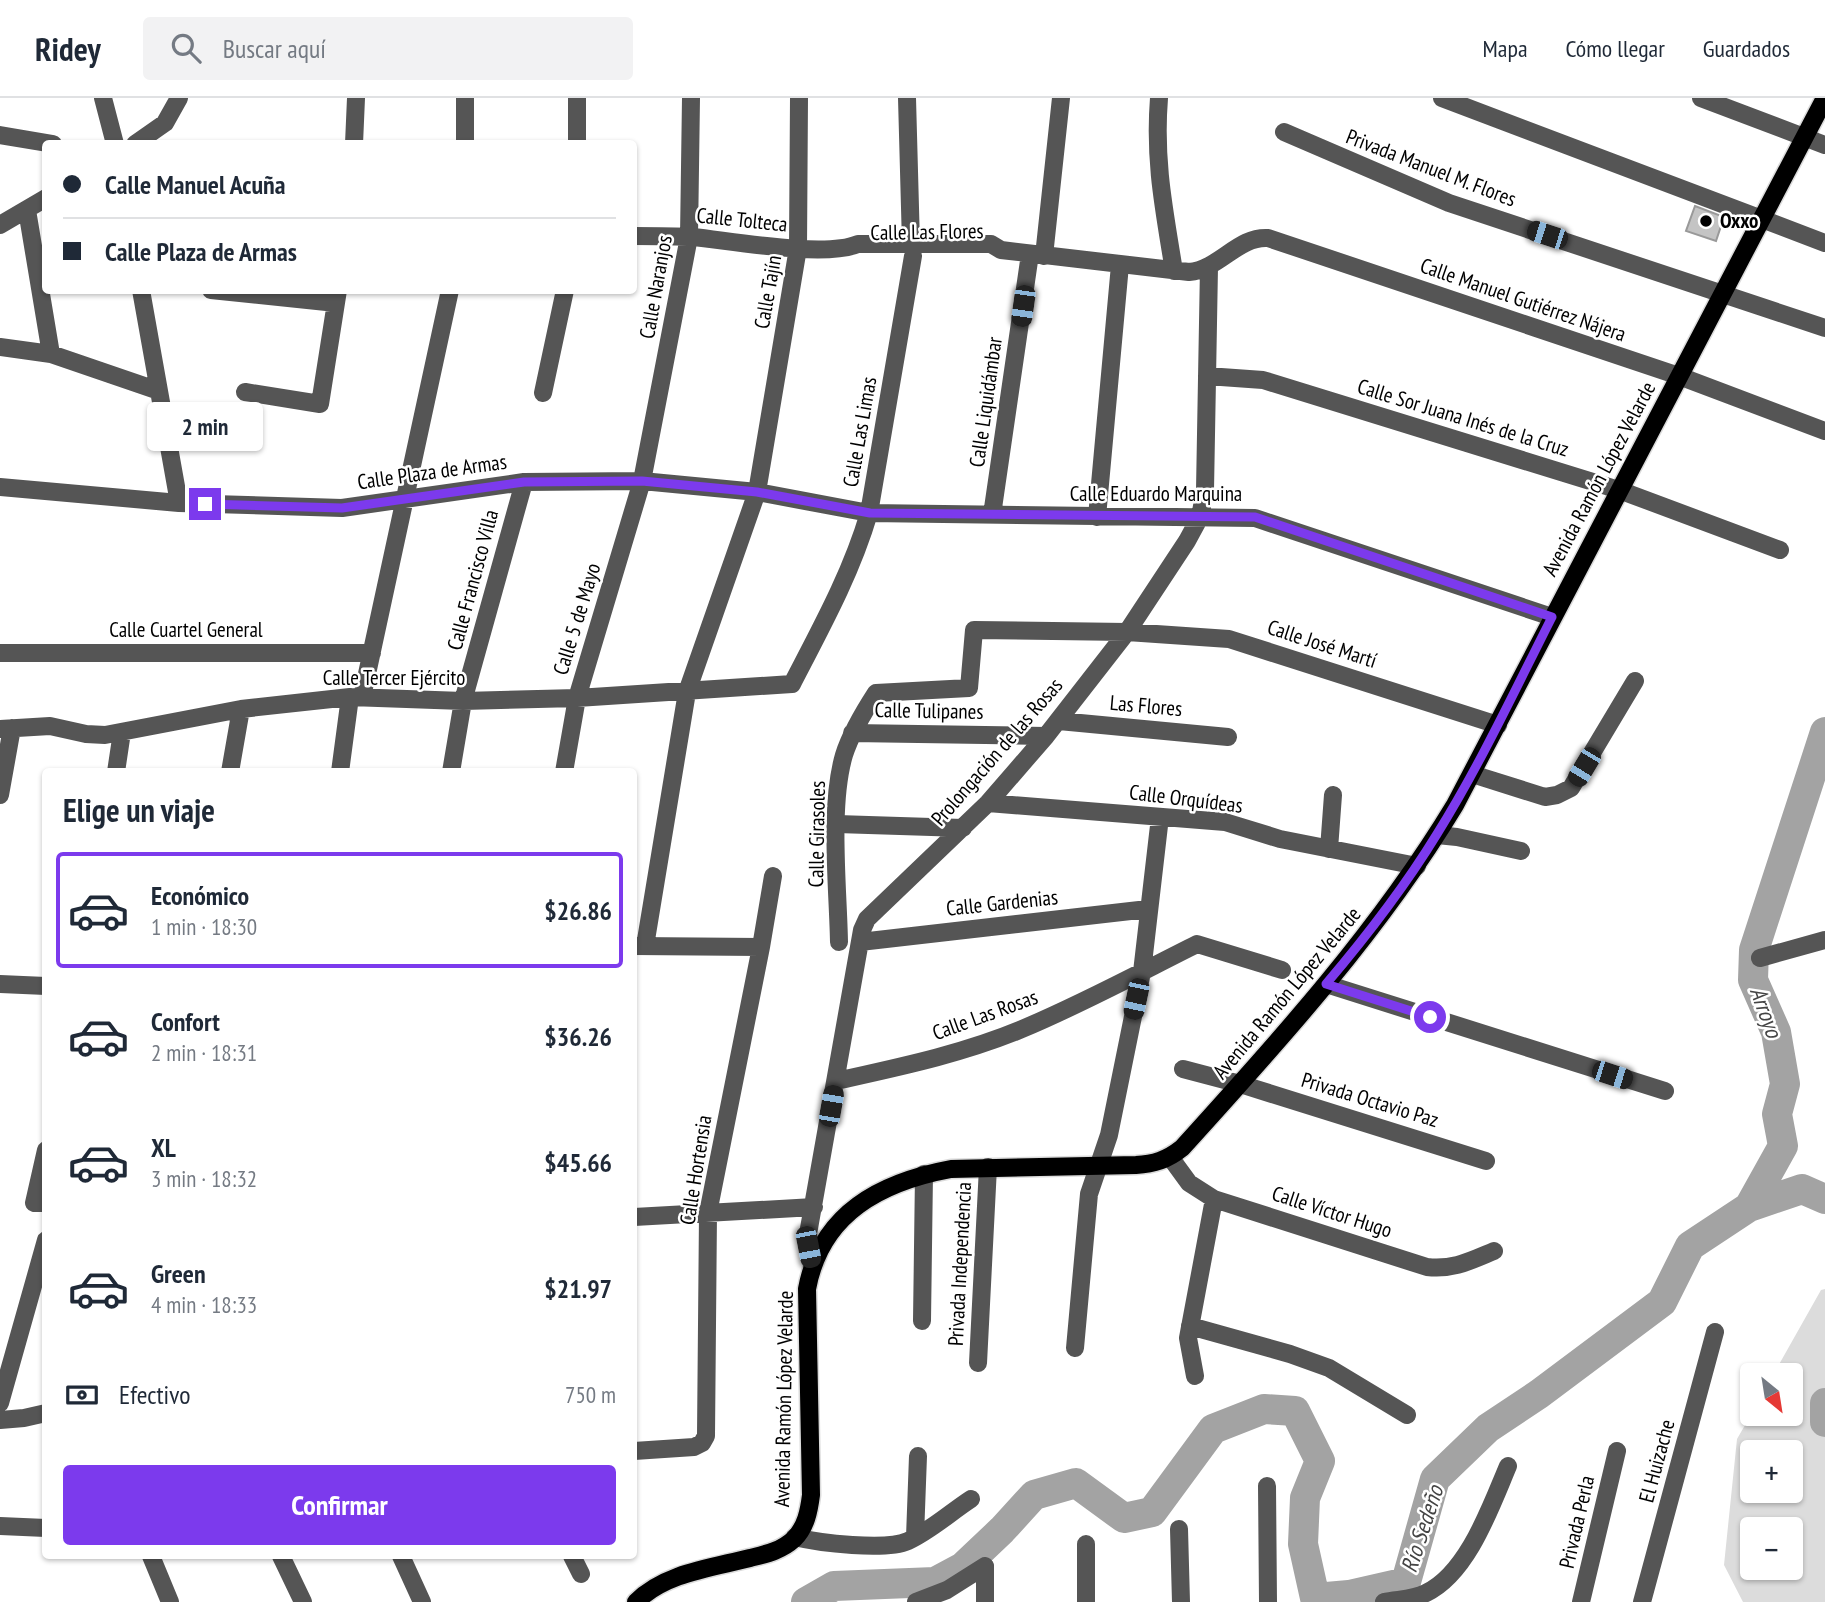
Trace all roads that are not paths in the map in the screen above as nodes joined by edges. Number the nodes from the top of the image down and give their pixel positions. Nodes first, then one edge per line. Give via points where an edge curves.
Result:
1 (103, 98) edge
2 (179, 98) edge
3 (356, 98) edge
4 (465, 98) edge
5 (577, 98) edge
6 (691, 98) edge
7 (799, 98) edge
8 (907, 98) edge
9 (1061, 98) edge
10 (1159, 98) edge
11 (1442, 98) edge
12 (1701, 98) edge
13 (1825, 98) edge
14 (1284, 132) dead end
15 (0, 135) edge
16 (1804, 137) junction
17 (114, 140) edge
18 (141, 140) edge
19 (354, 140) edge
20 (465, 140) edge
21 (577, 140) edge
22 (42, 142) edge
23 (1825, 145) edge
24 (42, 201) edge
25 (27, 210) junction
26 (1761, 220) junction
27 (0, 225) edge
28 (637, 236) edge
29 (689, 237) junction
30 (1825, 243) edge
31 (798, 248) junction
32 (846, 249) joint
33 (912, 250) junction
34 (1037, 255) junction
35 (1120, 265) junction
36 (1209, 267) junction
37 (1174, 271) junction
38 (1724, 292) junction
39 (142, 294) edge
40 (283, 294) edge
41 (449, 294) edge
42 (564, 294) edge
43 (337, 297) edge
44 (1825, 328) edge
45 (0, 347) edge
46 (51, 354) junction
47 (1207, 376) junction
48 (1679, 376) junction
49 (159, 391) junction
50 (245, 392) dead end
51 (543, 393) dead end
52 (1825, 432) edge
53 (642, 481) junction
54 (524, 482) junction
55 (0, 487) edge
56 (1619, 490) junction
57 (757, 492) junction
58 (405, 498) junction
59 (179, 503) junction
60 (870, 513) junction
61 (992, 515) junction
62 (1097, 517) junction
63 (1200, 517) junction
64 (1780, 550) dead end
65 (1552, 617) junction
66 (1127, 632) junction
67 (0, 653) edge
68 (372, 653) junction
69 (1635, 681) dead end
70 (792, 684) joint
71 (687, 692) junction
72 (876, 693) joint
73 (356, 697) junction
74 (577, 698) junction
75 (463, 701) junction
76 (241, 709) junction
77 (1059, 720) junction
78 (1498, 725) junction
79 (6, 729) edge
80 (122, 732) junction
81 (852, 733) junction
82 (1046, 736) junction
83 (1228, 737) dead end
84 (117, 768) edge
85 (231, 768) edge
86 (341, 768) edge
87 (452, 768) edge
88 (565, 768) edge
89 (1472, 774) junction
90 (0, 795) edge
91 (1333, 795) dead end
92 (988, 803) junction
93 (1160, 817) junction
94 (837, 824) junction
95 (963, 828) junction
96 (1437, 835) junction
97 (1329, 849) junction
98 (1521, 851) dead end
99 (1417, 866) junction
100 (773, 876) dead end
101 (1148, 909) junction
102 (1825, 940) edge
103 (839, 942) dead end
104 (860, 942) junction
105 (639, 946) edge
106 (761, 947) junction
107 (1760, 958) dead end
108 (1282, 970) dead end
109 (1142, 972) junction
110 (0, 984) edge
111 (1326, 984) junction
112 (42, 986) edge
113 (1183, 1069) dead end
114 (836, 1081) junction
115 (1240, 1084) junction
116 (1665, 1091) dead end
117 (1170, 1157) junction
118 (1486, 1161) dead end
119 (1098, 1164) junction
120 (988, 1167) junction
121 (923, 1174) junction
122 (42, 1185) edge
123 (1214, 1199) junction
124 (40, 1203) edge
125 (814, 1207) junction
126 (708, 1213) junction
127 (637, 1217) edge
128 (1494, 1251) dead end
129 (42, 1254) edge
130 (812, 1264) junction
131 (922, 1321) dead end
132 (1190, 1326) junction
133 (1715, 1332) dead end
134 (1074, 1348) dead end
135 (978, 1363) dead end
136 (1195, 1376) dead end
137 (0, 1403) edge
138 (42, 1414) edge
139 (1407, 1415) dead end
140 (0, 1420) edge
141 (637, 1451) edge
142 (1617, 1451) dead end
143 (918, 1456) dead end
144 (1508, 1466) dead end
145 (1267, 1486) dead end
146 (971, 1499) dead end
147 (0, 1526) edge
148 (42, 1528) edge
149 (1180, 1529) dead end
150 (795, 1537) junction
151 (915, 1537) junction
152 (1086, 1544) dead end
153 (151, 1559) edge
154 (282, 1559) edge
155 (402, 1559) edge
156 (574, 1559) edge
157 (581, 1574) dead end
158 (170, 1602) edge
159 (303, 1602) edge
160 (422, 1602) edge
161 (635, 1602) edge
162 (916, 1602) edge
163 (985, 1602) edge
164 (1086, 1602) edge
165 (1181, 1602) edge
166 (1268, 1602) edge
167 (1384, 1602) edge
168 (1581, 1602) edge
169 (1642, 1602) edge

1 - 17 street
2 - 18 street via 165,123
3 - 19 street
4 - 20 street
5 - 21 street
6 - 29 street, Calle Naranjos
7 - 31 street, Calle Tajín
8 - 33 street, Calle Las Limas
9 - 34 street, Calle Liquidámbar
10 - 37 street via 1159,181
11 - 26 street
12 - 16 street
13 - 16 main road, Avenida Ramón López Velarde
14 - 38 street, Privada Manuel M. Flores via 1448,203
15 - 22 street
16 - 23 street
16 - 26 main road, Avenida Ramón López Velarde
24 - 25 street
25 - 27 street
25 - 46 street
26 - 30 street
26 - 38 main road, Avenida Ramón López Velarde
28 - 29 street, Calle Tolteca
29 - 31 street, Calle Tolteca
29 - 53 street, Calle Naranjos
31 - 32 street, Calle Tolteca
31 - 57 street, Calle Tajín
32 - 33 street, Calle Las Flores via 858,244
33 - 34 street, Calle Las Flores via 991,244 1001,250
33 - 60 street, Calle Las Limas
34 - 35 street, Calle Las Flores
34 - 61 street, Calle Liquidámbar
35 - 37 street, Calle Las Flores
35 - 62 street
36 - 37 street, Calle Las Flores
36 - 47 street, Prolongación de las Rosas
36 - 48 street, Calle Manuel Gutiérrez Nájera via 1257,237 1268,238
38 - 44 street, Privada Manuel M. Flores
38 - 48 main road, Avenida Ramón López Velarde
39 - 49 street
40 - 43 street
41 - 58 street
42 - 51 street
43 - 50 street via 320,404
45 - 46 street
46 - 49 street
47 - 56 street, Calle Sor Juana Inés de la Cruz via 1263,380
47 - 63 street, Prolongación de las Rosas via 1205,490
48 - 52 street, Calle Manuel Gutiérrez Nájera
48 - 56 main road, Avenida Ramón López Velarde
49 - 59 street
53 - 54 street, Calle Plaza de Armas
53 - 57 street, Calle Plaza de Armas
53 - 74 street, Calle 5 de Mayo
54 - 58 street, Calle Plaza de Armas
54 - 75 street, Calle Francisco Villa
55 - 59 street, Calle Plaza de Armas
56 - 64 street, Calle Sor Juana Inés de la Cruz
56 - 65 main road, Avenida Ramón López Velarde
57 - 60 street, Calle Plaza de Armas
57 - 71 street, Calle Tajín
58 - 59 street, Calle Plaza de Armas via 342,508
58 - 68 street
60 - 61 street, Calle Eduardo Marquina
60 - 70 street, Calle Las Limas via 846,579
61 - 62 street, Calle Eduardo Marquina
62 - 63 street, Calle Eduardo Marquina
63 - 65 street, Calle Eduardo Marquina via 1255,517
63 - 66 street, Prolongación de las Rosas
65 - 78 main road, Avenida Ramón López Velarde
66 - 72 street, Calle José Martí via 974,630 970,688
66 - 77 street, Prolongación de las Rosas
66 - 78 street, Calle José Martí via 1229,639
67 - 68 street, Calle Cuartel General
68 - 73 street
69 - 89 street via 1571,788 1545,797
70 - 71 street, Calle Tercer Ejército
71 - 74 street, Calle Tercer Ejército
71 - 105 street, Calle Tajín
72 - 81 street, Calle Girasoles
73 - 75 street, Calle Tercer Ejército
73 - 76 street, Calle Tercer Ejército
73 - 86 street
74 - 75 street, Calle Tercer Ejército
74 - 88 street, Calle 5 de Mayo
75 - 87 street, Calle Francisco Villa
76 - 80 street, Calle Tercer Ejército
76 - 85 street
77 - 82 street, Prolongación de las Rosas
77 - 83 street, Las Flores
78 - 89 main road, Avenida Ramón López Velarde
79 - 80 street, Calle Tercer Ejército via 50,726 86,734
79 - 90 street
80 - 84 street
81 - 82 street, Calle Tulipanes
81 - 94 street, Calle Girasoles via 838,789
82 - 92 street, Prolongación de las Rosas
89 - 96 main road, Avenida Ramón López Velarde
91 - 97 street
92 - 93 street, Calle Orquídeas
92 - 95 street, Prolongación de las Rosas
93 - 97 street, Calle Orquídeas via 1225,822
93 - 101 street
94 - 95 street
94 - 103 street, Calle Girasoles
95 - 104 street, Prolongación de las Rosas via 875,910
96 - 98 street
96 - 99 main road, Avenida Ramón López Velarde
97 - 99 street, Calle Orquídeas
99 - 111 main road, Avenida Ramón López Velarde
100 - 106 street, Calle Hortensia
101 - 104 street, Calle Gardenias
101 - 109 street
102 - 107 street
104 - 114 street, Prolongación de las Rosas
105 - 106 street
106 - 126 street, Calle Hortensia
108 - 109 street, Calle Las Rosas via 1197,944
109 - 114 street, Calle Las Rosas via 1020,1030 926,1060
109 - 119 street via 1109,1135
110 - 112 street
111 - 115 main road, Avenida Ramón López Velarde
111 - 116 street
113 - 115 street, Privada Octavio Paz
114 - 125 street, Prolongación de las Rosas
115 - 117 main road, Avenida Ramón López Velarde
115 - 118 street, Privada Octavio Paz
117 - 119 main road, Avenida Ramón López Velarde via 1153,1164
117 - 123 street, Calle Víctor Hugo via 1189,1183
119 - 120 main road, Avenida Ramón López Velarde
119 - 134 street via 1089,1194
120 - 121 main road, Avenida Ramón López Velarde
120 - 135 street, Privada Independencia
121 - 130 main road, Avenida Ramón López Velarde via 860,1204 825,1240
121 - 131 street
122 - 124 street
123 - 128 street, Calle Víctor Hugo via 1427,1267 1459,1266
123 - 132 street
125 - 126 street
125 - 130 street, Prolongación de las Rosas via 808,1234
126 - 127 street
126 - 141 street, Calle Hortensia via 706,1436 694,1447
129 - 137 street
130 - 150 main road, Avenida Ramón López Velarde via 807,1289 811,1494
132 - 136 street
132 - 139 street via 1329,1368
133 - 169 street, El Huizache
138 - 140 street
142 - 168 street, Privada Perla
143 - 151 street
144 - 167 street via 1484,1522 1455,1570 1427,1593
145 - 166 street
146 - 151 street
147 - 148 street
149 - 165 street
150 - 151 street via 818,1543 894,1545
150 - 161 main road, Avenida Ramón López Velarde via 772,1552 659,1584
152 - 164 street
153 - 158 street
154 - 159 street
155 - 160 street
156 - 157 street
162 - 163 street via 947,1590 985,1566

